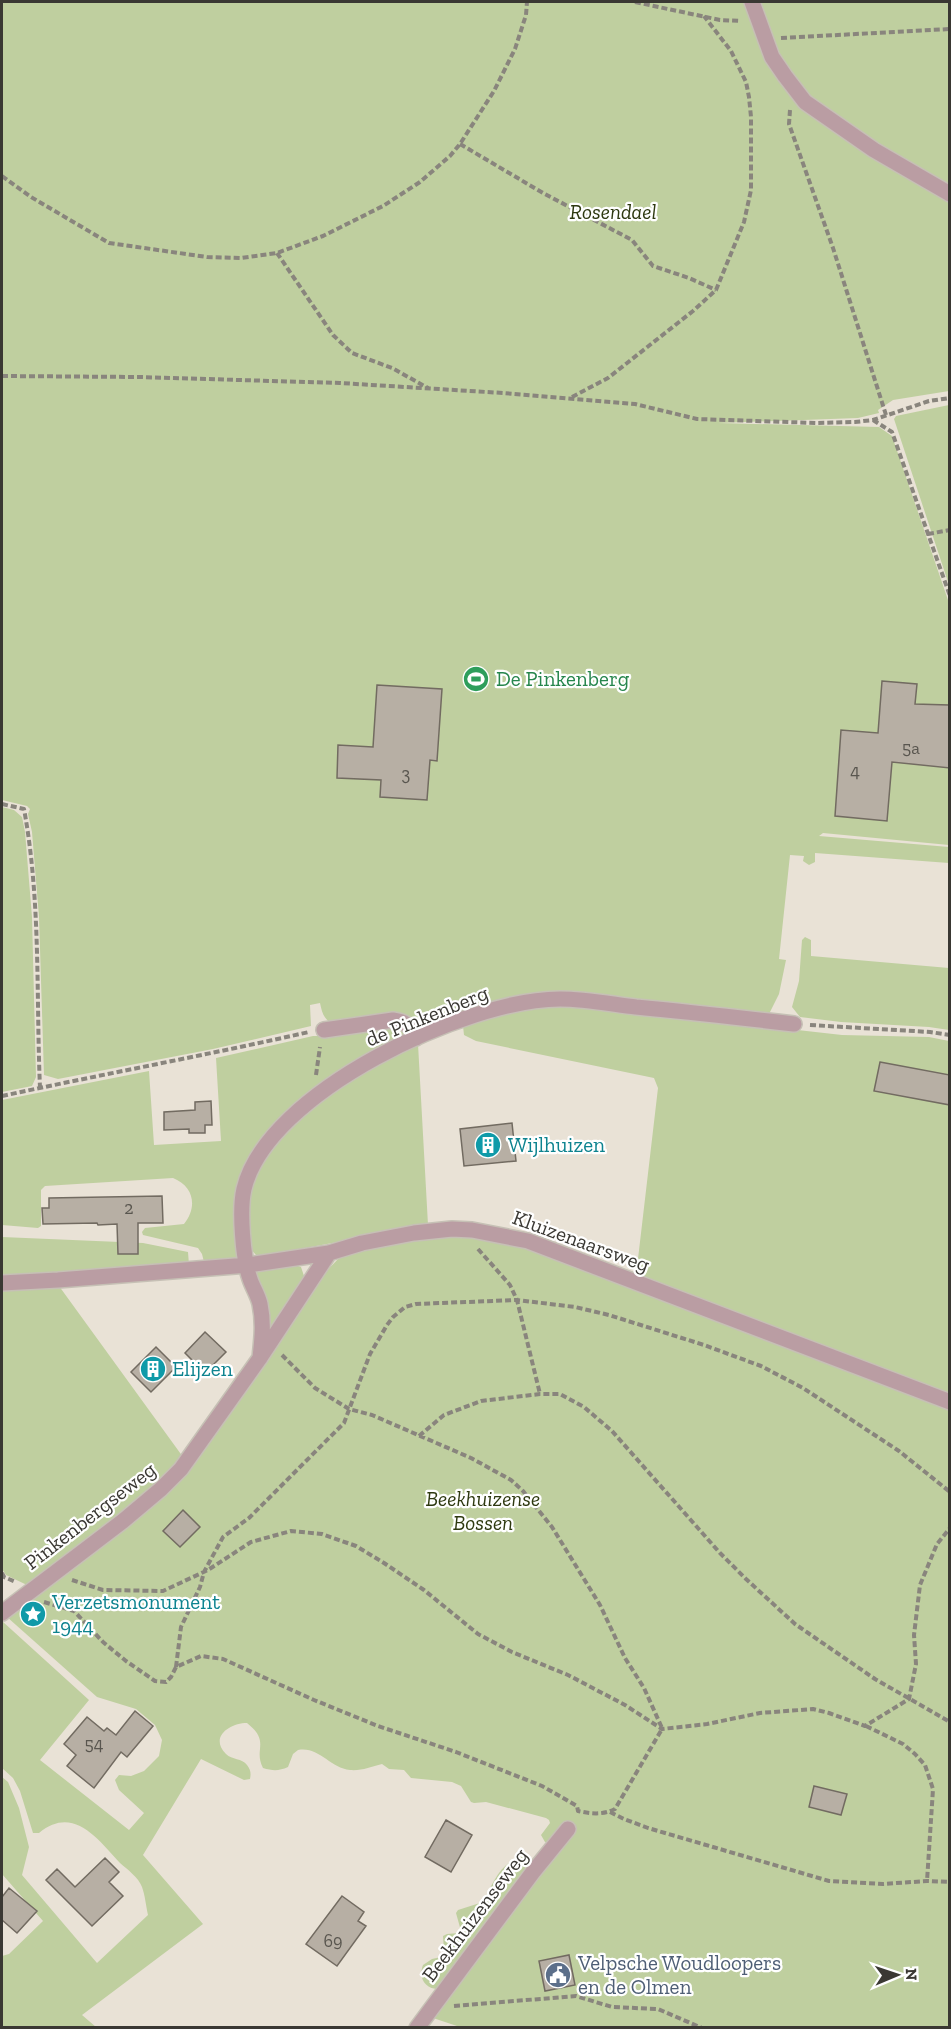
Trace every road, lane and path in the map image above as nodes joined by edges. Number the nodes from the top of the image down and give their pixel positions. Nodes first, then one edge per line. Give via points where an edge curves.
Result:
1 (527, 2) edge
2 (635, 2) edge
3 (752, 2) edge
4 (704, 16) junction
5 (758, 20) junction
6 (950, 29) edge
7 (765, 38) junction
8 (799, 95) junction
9 (460, 144) junction
10 (2, 176) edge
11 (950, 194) edge
12 (277, 253) junction
13 (716, 290) junction
14 (2, 376) edge
15 (429, 389) junction
16 (570, 398) junction
17 (950, 398) edge
18 (886, 415) junction
19 (873, 420) junction
20 (950, 530) edge
21 (928, 534) junction
22 (950, 596) edge
23 (2, 804) edge
24 (794, 1024) joint
25 (324, 1030) junction
26 (950, 1035) edge
27 (416, 1038) junction
28 (40, 1088) junction
29 (2, 1096) edge
30 (314, 1097) junction
31 (461, 1230) junction
32 (329, 1253) junction
33 (248, 1265) junction
34 (2, 1282) edge
35 (517, 1300) junction
36 (270, 1343) junction
37 (260, 1358) junction
38 (540, 1394) junction
39 (950, 1402) edge
40 (349, 1409) junction
41 (419, 1436) junction
42 (950, 1492) edge
43 (950, 1528) edge
44 (54, 1572) junction
45 (204, 1572) junction
46 (2, 1573) edge
47 (30, 1591) junction
48 (2, 1613) edge
49 (176, 1667) junction
50 (909, 1699) junction
51 (950, 1722) edge
52 (865, 1726) junction
53 (662, 1729) junction
54 (610, 1812) junction
55 (568, 1829) dead end
56 (927, 1881) junction
57 (950, 1882) edge
58 (431, 2008) junction
59 (417, 2028) edge
60 (702, 2028) edge

1 - 9 path via 514,49 494,91
2 - 4 path
3 - 5 street
4 - 5 path
4 - 13 path via 740,69 751,117 751,190 744,222
5 - 7 street
6 - 7 path
7 - 8 street via 772,57
8 - 11 street via 874,150
8 - 18 path via 792,100 789,124
9 - 12 path via 420,182 383,207
9 - 13 path via 632,240 652,266
10 - 12 path via 109,243 207,257
12 - 15 path via 333,335 352,353
13 - 16 path via 608,378
14 - 15 path via 340,383
15 - 16 path
16 - 19 path via 635,404 697,418 817,423
17 - 18 path
18 - 19 path
19 - 21 path via 892,432
20 - 21 path
21 - 22 path
23 - 28 path via 24,809 29,832 36,917
24 - 26 path
24 - 27 street, de Pinkenberg via 559,999 516,1004
25 - 27 street via 393,1020 410,1026
25 - 28 path
25 - 30 path
27 - 30 street, de Pinkenberg via 358,1066
28 - 29 path
30 - 33 street, de Pinkenberg via 299,1109 249,1169 242,1218
31 - 32 street, Kluizenaarsweg via 414,1233
31 - 35 path via 510,1285
31 - 39 street, Kluizenaarsweg via 528,1241
32 - 33 street, Kluizenaarsweg
32 - 36 street, Pinkenbergseweg
33 - 34 street, Kluizenaarsweg
33 - 37 street, Pinkenbergseweg via 262,1315
35 - 38 path
35 - 40 path via 405,1307 393,1317 370,1354
35 - 42 path via 609,1315 761,1366 803,1388 907,1457
36 - 37 street, Pinkenbergseweg
36 - 40 path via 315,1388
37 - 44 street, Pinkenbergseweg via 181,1469 161,1490
38 - 41 path via 481,1401 444,1415
38 - 50 path via 560,1394 584,1407 612,1431 746,1579 795,1624
40 - 41 path
40 - 45 path via 344,1423 249,1518 223,1536
41 - 53 path via 498,1472 523,1491 552,1527 600,1605
43 - 50 path via 937,1544 920,1585 914,1635 916,1664
44 - 45 path via 103,1590 163,1591
44 - 47 street, Pinkenbergseweg
45 - 49 path via 181,1627
45 - 53 path via 251,1542 291,1531 322,1534 356,1546 384,1563 478,1634 568,1675
46 - 47 path
47 - 48 street, Pinkenbergseweg
47 - 49 path via 45,1602 74,1611 103,1642 155,1681 166,1682
49 - 54 path via 201,1656 223,1659 378,1726 542,1786 577,1806 578,1811
50 - 51 path
50 - 52 path
52 - 53 path via 813,1709
52 - 56 path via 903,1744 925,1766 933,1789
53 - 54 path
54 - 56 path via 829,1881
55 - 58 street, Beekhuizenseweg
56 - 57 path
58 - 59 street, Beekhuizenseweg
58 - 60 path via 576,1996 612,2007 658,2010

